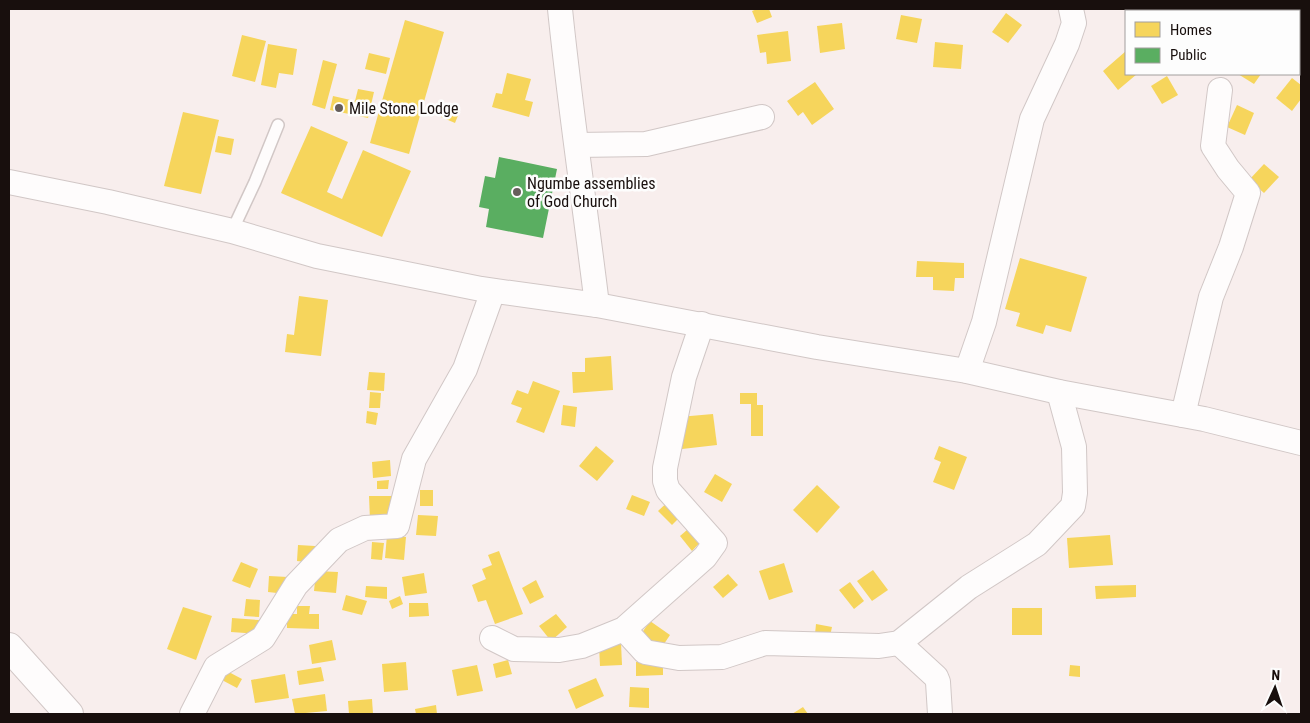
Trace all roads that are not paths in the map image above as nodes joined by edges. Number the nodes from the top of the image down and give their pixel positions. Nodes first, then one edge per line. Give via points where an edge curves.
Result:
1 (560, 9) edge
2 (1071, 9) edge
3 (1220, 90) dead end
4 (762, 117) dead end
5 (278, 125) dead end
6 (577, 145) junction
7 (9, 182) edge
8 (232, 231) junction
9 (493, 291) junction
10 (597, 305) junction
11 (702, 324) junction
12 (967, 371) junction
13 (1059, 392) junction
14 (1183, 415) junction
15 (1301, 443) edge
16 (624, 629) junction
17 (492, 638) dead end
18 (899, 643) junction
19 (9, 647) edge
20 (69, 714) edge
21 (192, 714) edge
22 (940, 714) edge

1 - 6 street
2 - 12 street via 1074,23 1032,119 984,322
3 - 14 street via 1213,146 1248,193 1211,297
4 - 6 street via 646,144
5 - 8 lane via 256,182
6 - 10 street
7 - 8 street
8 - 9 street via 317,256
9 - 10 street
9 - 21 street via 465,368 414,459 397,526 365,528 339,540 296,585 263,638 216,666
10 - 11 street
11 - 12 street
11 - 16 street via 684,377 665,481 668,490 715,544 705,557
12 - 13 street
13 - 14 street
13 - 18 street via 1074,447 1073,506 1037,544 969,587
14 - 15 street
16 - 17 street via 582,646 558,650 514,649
16 - 18 street via 645,652 679,658 722,657 765,643 879,646
18 - 22 street via 936,677
19 - 20 main road

